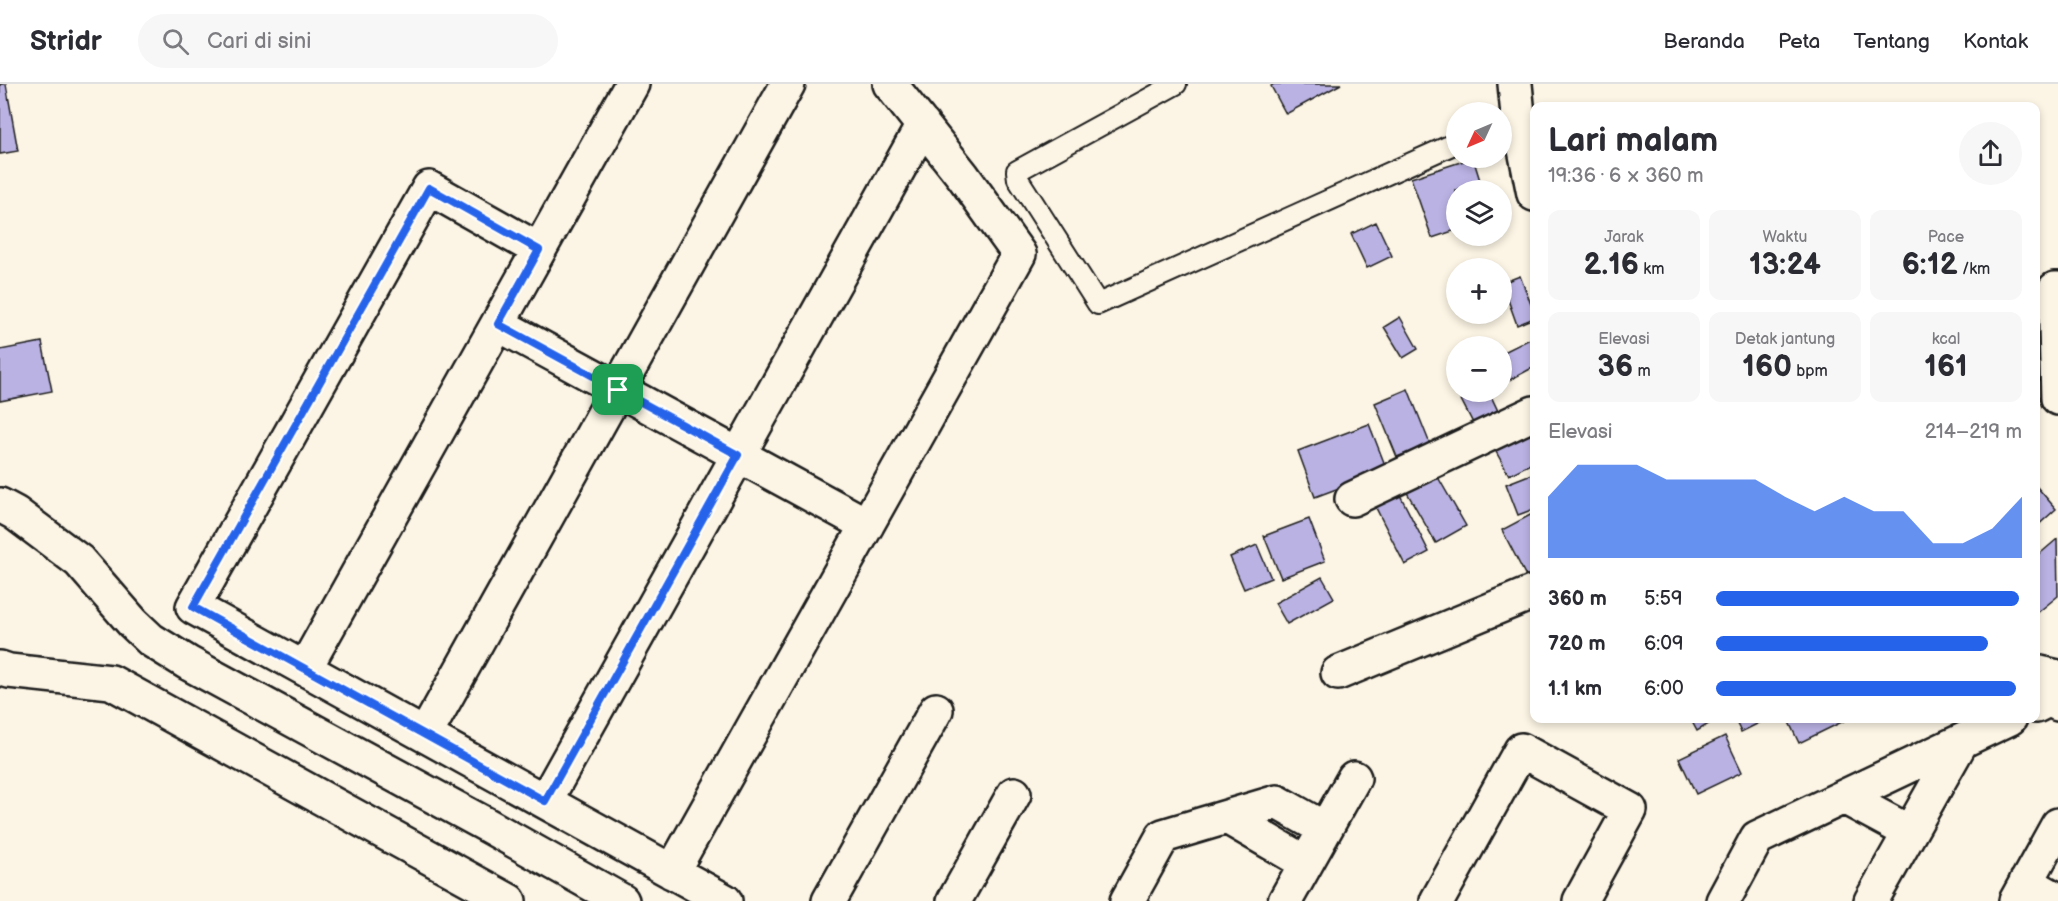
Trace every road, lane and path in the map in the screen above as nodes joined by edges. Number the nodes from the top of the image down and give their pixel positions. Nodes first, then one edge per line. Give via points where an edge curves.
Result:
1 (632, 84) edge
2 (788, 84) edge
3 (890, 84) edge
4 (1176, 84) edge
5 (1512, 107) edge
6 (923, 125) junction
7 (1446, 147) edge
8 (1530, 178) edge
9 (539, 250) junction
10 (2050, 288) edge
11 (498, 324) junction
12 (618, 390) junction
13 (2058, 398) edge
14 (1530, 415) edge
15 (738, 455) junction
16 (1352, 499) dead end
17 (0, 505) edge
18 (867, 525) junction
19 (1530, 594) edge
20 (0, 668) edge
21 (305, 669) junction
22 (1338, 673) dead end
23 (2040, 673) edge
24 (2058, 677) edge
25 (2040, 704) edge
26 (2058, 704) edge
27 (936, 710) dead end
28 (2000, 723) edge
29 (425, 735) junction
30 (1961, 742) junction
31 (1354, 778) dead end
32 (1014, 794) dead end
33 (1844, 797) junction
34 (545, 801) junction
35 (1227, 817) junction
36 (2058, 825) edge
37 (1325, 829) junction
38 (1909, 832) junction
39 (1306, 863) junction
40 (672, 872) junction
41 (2021, 892) edge
42 (2058, 900) edge
43 (509, 901) edge
44 (622, 901) edge
45 (725, 901) edge
46 (829, 901) edge
47 (954, 901) edge
48 (1127, 901) edge
49 (1284, 901) edge
50 (1437, 901) edge
51 (1580, 901) edge
52 (1723, 901) edge
53 (1871, 901) edge

1 - 9 street
2 - 12 street
3 - 6 street
4 - 7 lane via 1017,171 1018,179 1098,304
5 - 8 street
6 - 15 street
6 - 18 street via 1019,254
9 - 11 street
9 - 21 street via 429,188 198,597 193,607
10 - 13 street
11 - 12 street
11 - 21 street
12 - 15 street
12 - 29 street
14 - 16 street
15 - 18 street
15 - 34 street
17 - 44 street via 79,561 151,640
18 - 40 street
19 - 22 street
20 - 43 street via 111,682
21 - 29 street
23 - 24 street
25 - 26 street via 2050,699
27 - 46 street
28 - 30 street
29 - 34 street
30 - 33 street
30 - 38 street
31 - 37 street
32 - 47 street
33 - 38 street
33 - 52 street via 1757,838
34 - 40 street
35 - 37 street via 1277,802
35 - 39 street
35 - 48 street via 1163,836
36 - 41 street
37 - 39 street
38 - 53 street
39 - 49 street
40 - 45 street
41 - 42 street
50 - 51 street via 1521,750 1630,810

